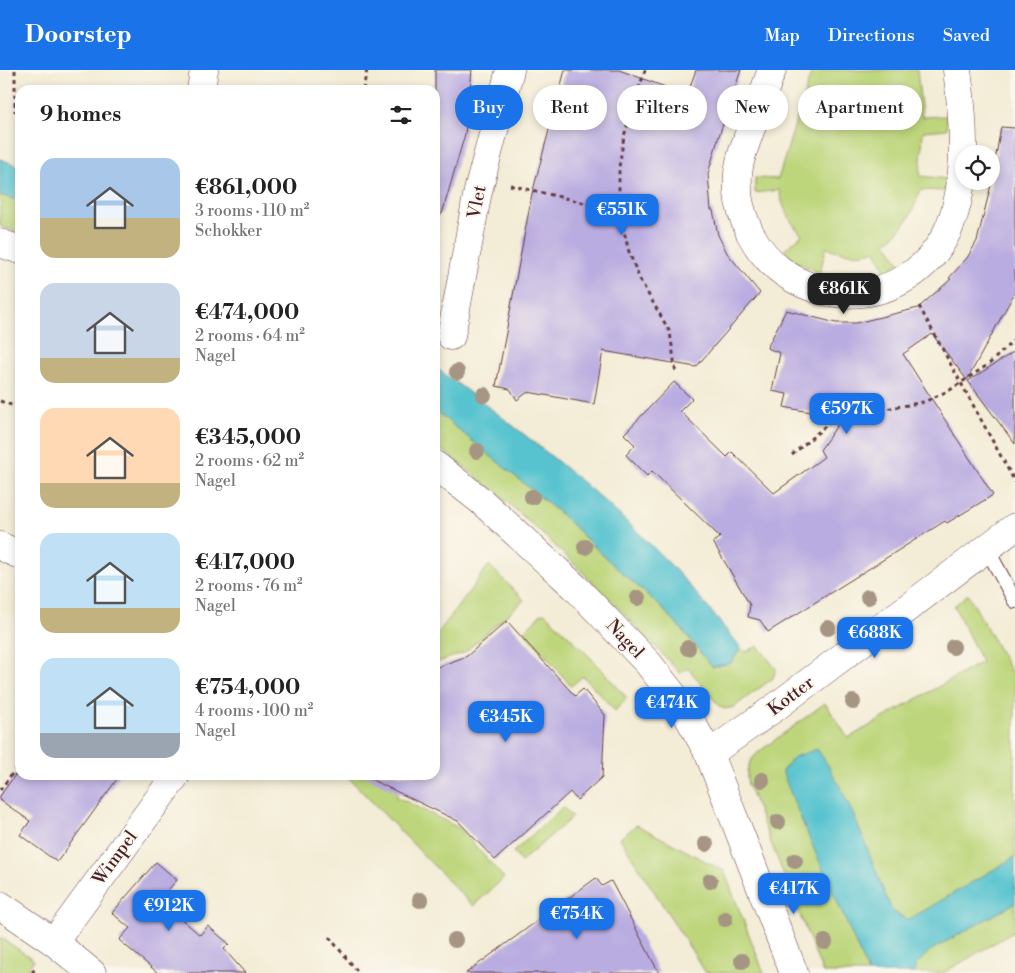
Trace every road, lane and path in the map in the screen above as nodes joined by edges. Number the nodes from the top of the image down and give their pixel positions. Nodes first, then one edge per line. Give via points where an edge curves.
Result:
1 (15, 70) edge
2 (204, 70) edge
3 (367, 70) edge
4 (510, 70) edge
5 (645, 70) edge
6 (772, 70) edge
7 (958, 70) edge
8 (202, 85) edge
9 (364, 85) edge
10 (15, 112) dead end
11 (481, 178) junction
12 (619, 211) junction
13 (0, 243) edge
14 (15, 248) edge
15 (904, 279) junction
16 (451, 336) dead end
17 (1015, 339) edge
18 (676, 374) dead end
19 (961, 382) junction
20 (0, 401) edge
21 (15, 407) edge
22 (792, 455) dead end
23 (440, 469) edge
24 (1015, 482) edge
25 (1015, 528) edge
26 (0, 546) edge
27 (987, 549) junction
28 (15, 553) edge
29 (1015, 600) edge
30 (709, 754) junction
31 (15, 770) edge
32 (172, 780) edge
33 (0, 790) edge
34 (0, 905) edge
35 (329, 936) dead end
36 (54, 942) junction
37 (92, 973) edge
38 (359, 973) edge
39 (794, 973) edge

1 - 10 path
2 - 8 street
3 - 9 path
4 - 11 street, Vlet
5 - 12 path via 624,136 619,167
6 - 15 street via 738,167 738,196 754,240 773,265 786,275 817,289 866,294
7 - 15 street via 962,136 958,201 944,238 919,268
11 - 12 path
11 - 16 street, Vlet
12 - 18 path via 640,280 670,332
13 - 14 street
15 - 19 path
17 - 19 path via 989,364
19 - 22 path via 924,402 839,414
19 - 24 path
20 - 21 path
23 - 30 street, Nagel via 540,554 618,630 674,695
25 - 27 street, Kotter
26 - 28 street
27 - 29 lane
27 - 30 street, Kotter
30 - 39 street, Nagel
31 - 33 path
32 - 36 street, Wimpel
34 - 36 street
35 - 38 path
36 - 37 street

